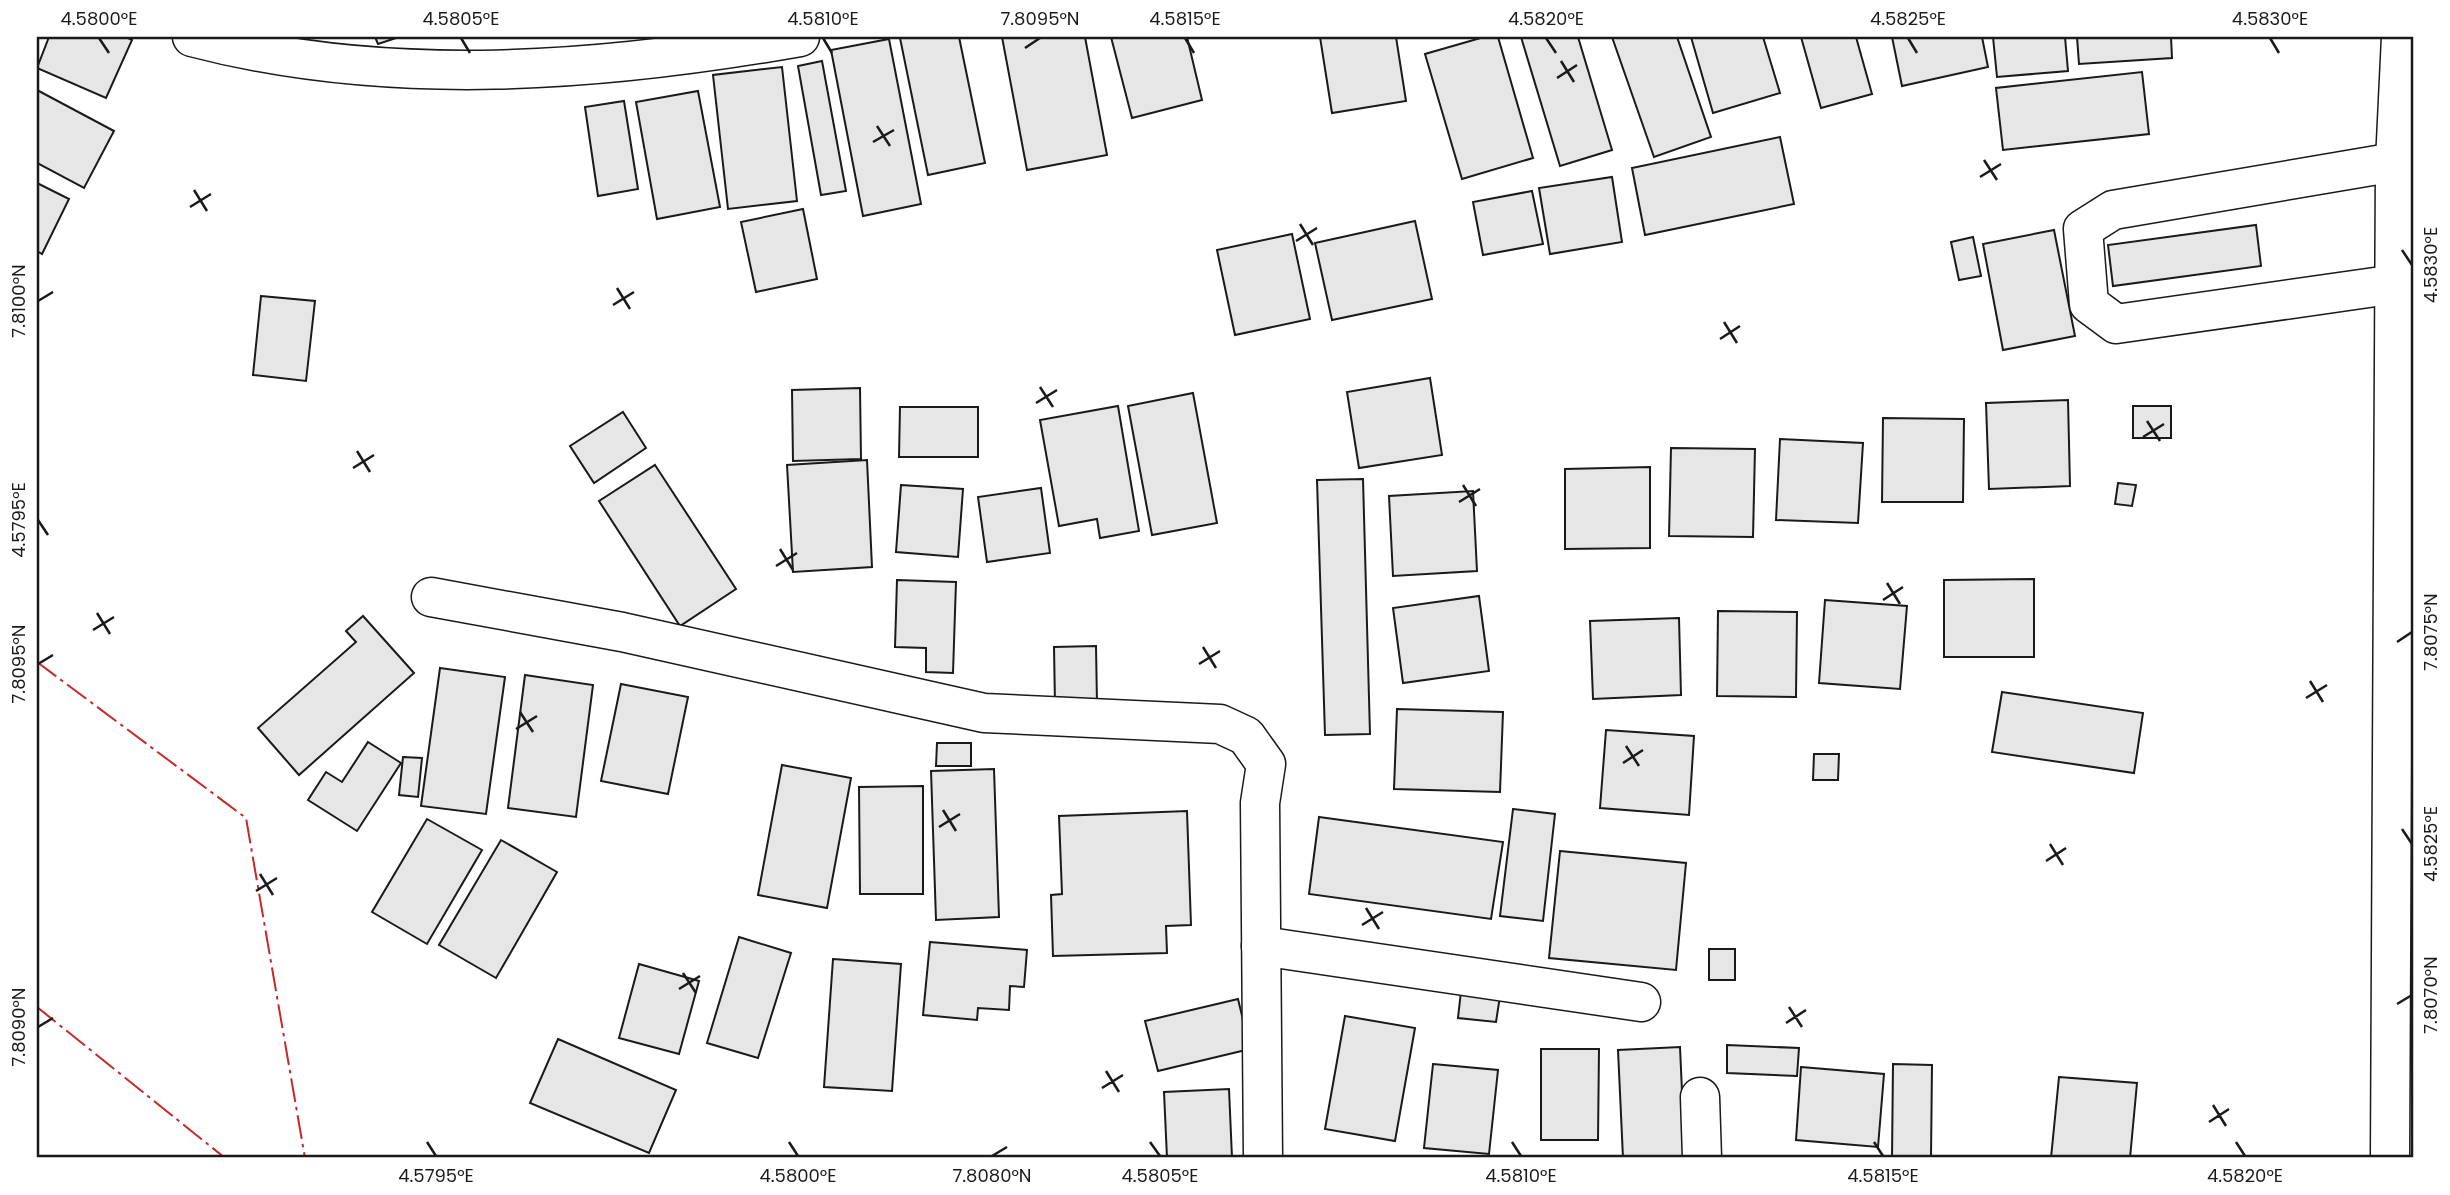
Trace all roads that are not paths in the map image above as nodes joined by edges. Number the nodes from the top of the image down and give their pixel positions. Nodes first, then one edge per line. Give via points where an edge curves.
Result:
1 (192, 37) edge
2 (800, 37) edge
3 (2401, 37) edge
4 (2395, 162) junction
5 (2396, 284) junction
6 (431, 597) dead end
7 (1261, 946) junction
8 (1641, 1002) dead end
9 (1700, 1097) dead end
10 (1263, 1158) edge
11 (1702, 1158) edge
12 (2390, 1158) edge

1 - 2 street via 382,69 475,69 638,61
3 - 4 street
4 - 5 street
4 - 5 street via 2113,210 2083,229 2089,304 2116,324
5 - 12 street
6 - 7 street via 622,632 984,713 1220,724 1246,736 1266,764 1260,803
7 - 8 street
7 - 10 street
9 - 11 street

